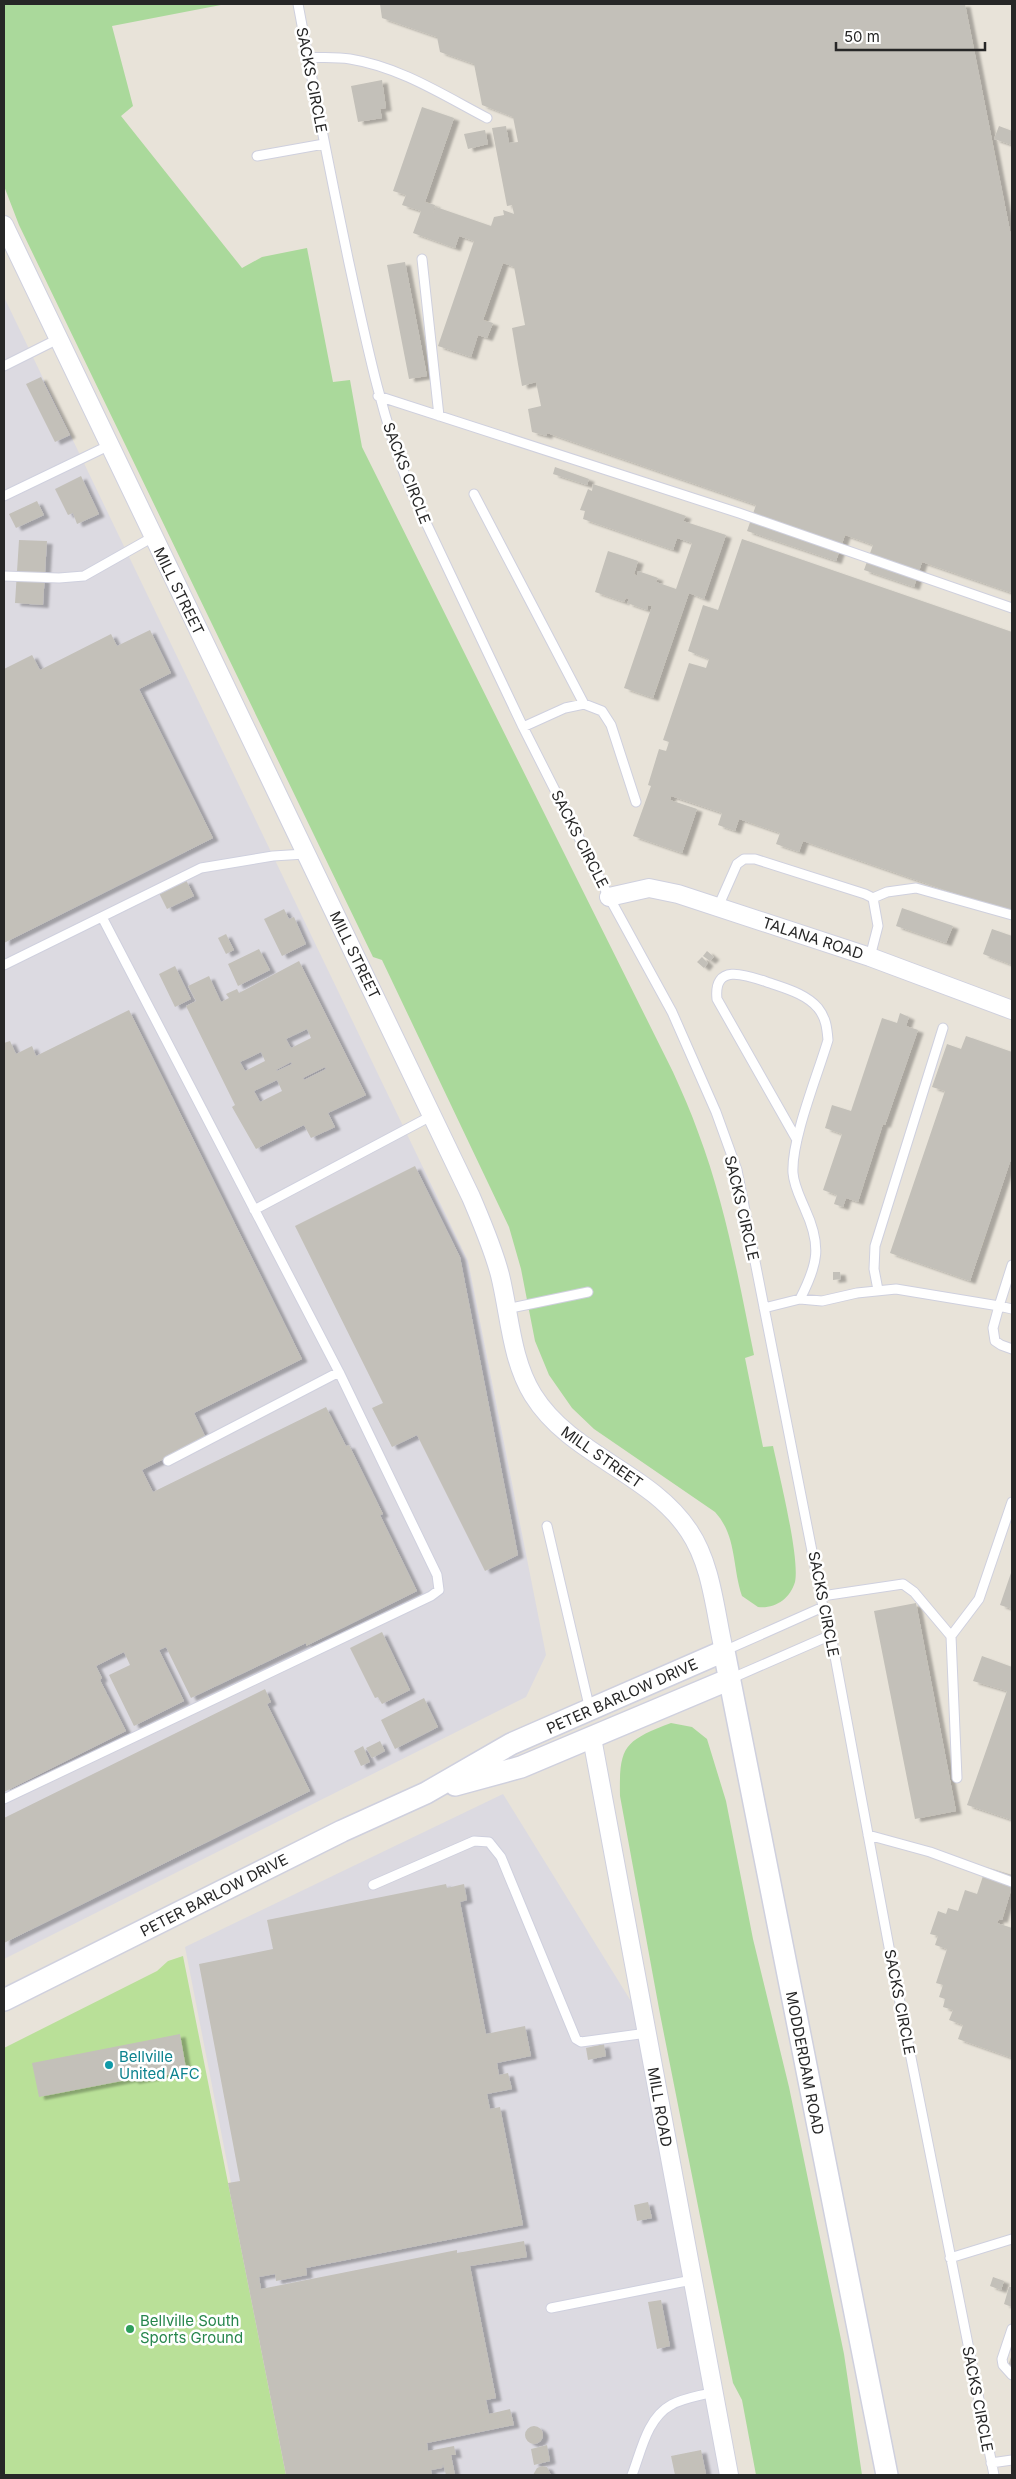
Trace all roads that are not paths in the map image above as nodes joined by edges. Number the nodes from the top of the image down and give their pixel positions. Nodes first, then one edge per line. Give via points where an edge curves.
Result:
1 (298, 4) edge
2 (308, 57) junction
3 (488, 118) dead end
4 (324, 144) junction
5 (257, 156) dead end
6 (4, 225) edge
7 (422, 259) dead end
8 (58, 339) junction
9 (4, 366) edge
10 (378, 396) junction
11 (439, 416) junction
12 (110, 445) junction
13 (474, 494) dead end
14 (4, 496) edge
15 (153, 538) junction
16 (4, 576) edge
17 (1012, 608) edge
18 (584, 704) junction
19 (523, 727) junction
20 (636, 802) dead end
21 (305, 854) junction
22 (609, 897) junction
23 (873, 898) junction
24 (718, 907) junction
25 (1012, 915) edge
26 (102, 917) junction
27 (870, 957) junction
28 (4, 965) edge
29 (1012, 1010) edge
30 (943, 1028) dead end
31 (432, 1116) junction
32 (797, 1140) junction
33 (254, 1210) junction
34 (1012, 1265) edge
35 (878, 1290) junction
36 (588, 1292) dead end
37 (800, 1299) junction
38 (999, 1306) junction
39 (764, 1308) junction
40 (506, 1309) junction
41 (1012, 1309) edge
42 (1012, 1348) edge
43 (338, 1372) junction
44 (168, 1461) dead end
45 (1012, 1502) edge
46 (547, 1526) dead end
47 (822, 1596) junction
48 (823, 1607) junction
49 (831, 1635) junction
50 (951, 1636) junction
51 (724, 1651) junction
52 (730, 1679) junction
53 (590, 1711) junction
54 (592, 1738) junction
55 (957, 1778) dead end
56 (426, 1793) junction
57 (4, 1799) edge
58 (868, 1836) junction
59 (1012, 1882) edge
60 (373, 1885) dead end
61 (4, 2000) edge
62 (646, 2033) junction
63 (1012, 2239) edge
64 (950, 2258) junction
65 (692, 2280) junction
66 (551, 2308) dead end
67 (1012, 2329) edge
68 (1012, 2375) edge
69 (713, 2392) junction
70 (1012, 2460) edge
71 (991, 2463) junction
72 (632, 2475) edge
73 (729, 2475) edge
74 (887, 2475) edge
75 (994, 2475) edge

1 - 2 lane, SACKS CIRCLE
2 - 3 lane via 349,59 387,68
2 - 4 lane, SACKS CIRCLE
4 - 5 lane
4 - 10 lane, SACKS CIRCLE
6 - 8 street, MILL STREET
7 - 11 lane
8 - 9 lane
8 - 12 street, MILL STREET
10 - 11 lane
10 - 19 lane, SACKS CIRCLE via 410,489
11 - 17 lane via 738,513
12 - 14 lane
12 - 15 street, MILL STREET
13 - 18 lane
15 - 16 lane via 84,576
15 - 21 street, MILL STREET
18 - 19 lane via 564,708
18 - 20 lane via 602,711 612,725
19 - 22 lane, SACKS CIRCLE
21 - 26 lane via 201,868
21 - 31 street, MILL STREET
22 - 24 street, TALANA ROAD via 650,888
22 - 39 lane, SACKS CIRCLE via 672,1012 716,1112 736,1170
23 - 24 lane via 754,859 744,859 737,864
23 - 25 lane via 887,892 916,888
23 - 27 lane via 878,926
24 - 27 street, TALANA ROAD
26 - 28 lane
26 - 33 lane
27 - 29 street, TALANA ROAD
30 - 35 lane via 875,1246 874,1269
31 - 33 lane
31 - 40 street, MILL STREET via 487,1234 500,1275
32 - 32 lane via 828,1040 827,1023 817,1007 798,993 743,974 727,975 719,980 717,998
32 - 37 lane via 793,1173 813,1225 817,1253 813,1274
33 - 43 lane
34 - 38 lane
35 - 37 lane via 822,1300
35 - 38 lane via 896,1288
36 - 40 lane
37 - 39 lane
38 - 41 lane
38 - 42 lane via 993,1336 1001,1346
39 - 47 lane, SACKS CIRCLE
40 - 51 street, MILL STREET via 524,1378 549,1416 567,1434 651,1491 689,1530 704,1561
43 - 44 lane
43 - 57 lane via 437,1575 440,1590
45 - 50 lane via 979,1600
46 - 53 lane
47 - 48 lane, SACKS CIRCLE
47 - 50 lane via 903,1584 914,1592
48 - 49 lane, SACKS CIRCLE
48 - 51 lane, PETER BARLOW DRIVE
49 - 52 lane, PETER BARLOW DRIVE
49 - 58 lane, SACKS CIRCLE
50 - 55 lane
51 - 52 street, MODDERDAM ROAD
51 - 53 street, PETER BARLOW DRIVE
52 - 54 street, PETER BARLOW DRIVE
52 - 74 street, MODDERDAM ROAD
53 - 56 street, PETER BARLOW DRIVE via 512,1744
54 - 56 street, PETER BARLOW DRIVE via 521,1767
54 - 62 street, MILL ROAD
56 - 61 street, PETER BARLOW DRIVE via 342,1831
58 - 59 lane via 930,1852
58 - 64 lane, SACKS CIRCLE
60 - 62 lane via 474,1841 489,1842 501,1857 576,2038 581,2042
62 - 65 street, MILL ROAD
63 - 64 lane
64 - 71 lane, SACKS CIRCLE
65 - 66 lane
65 - 69 street, MILL ROAD
67 - 68 lane via 1002,2358 1003,2365
69 - 72 lane via 672,2404 660,2413 644,2439
69 - 73 street, MILL ROAD
70 - 71 lane
71 - 75 lane, SACKS CIRCLE

